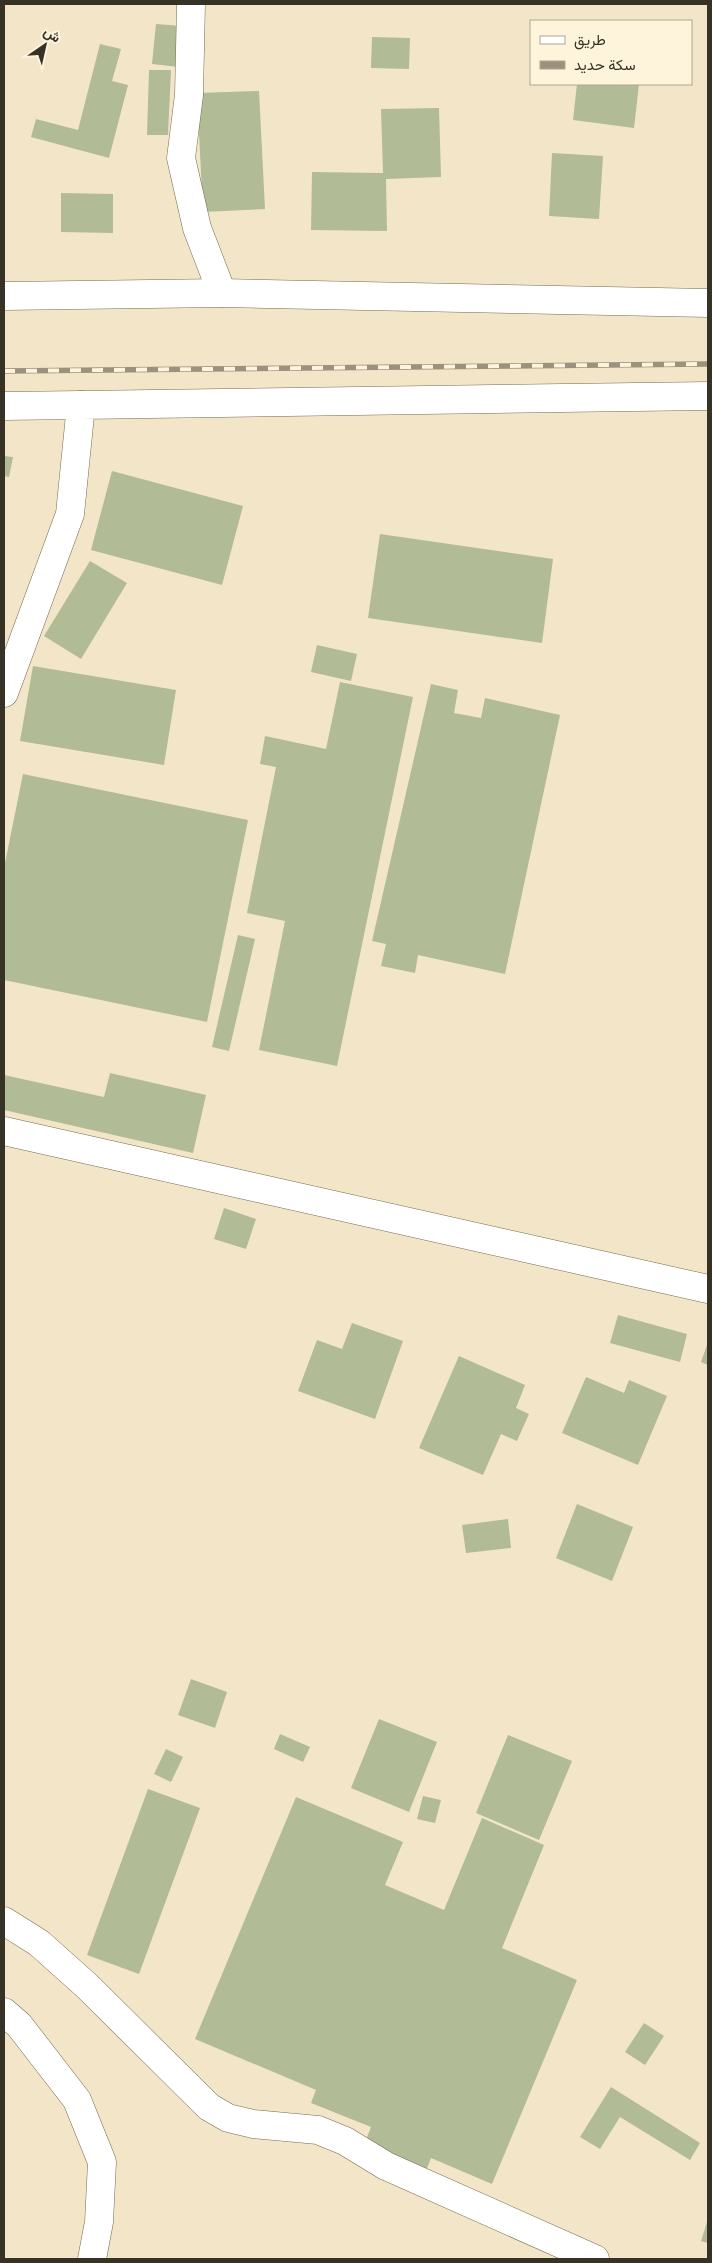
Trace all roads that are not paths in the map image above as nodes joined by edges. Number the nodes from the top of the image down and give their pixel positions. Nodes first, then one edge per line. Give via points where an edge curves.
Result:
1 (191, 4) edge
2 (222, 292) junction
3 (4, 296) edge
4 (708, 304) edge
5 (708, 396) edge
6 (80, 405) junction
7 (4, 406) edge
8 (4, 693) edge
9 (4, 1131) edge
10 (708, 1289) edge
11 (4, 1921) edge
12 (4, 2012) edge
13 (92, 2259) edge
14 (595, 2259) edge

1 - 2 street via 189,95 181,158 197,228
2 - 3 street
2 - 4 street
5 - 6 street
6 - 7 street
6 - 8 street via 70,514
9 - 10 street
11 - 14 street via 39,1943 210,2107 228,2118 253,2124 318,2130 345,2141 386,2166
12 - 13 street via 19,2025 77,2100 102,2162 99,2222

